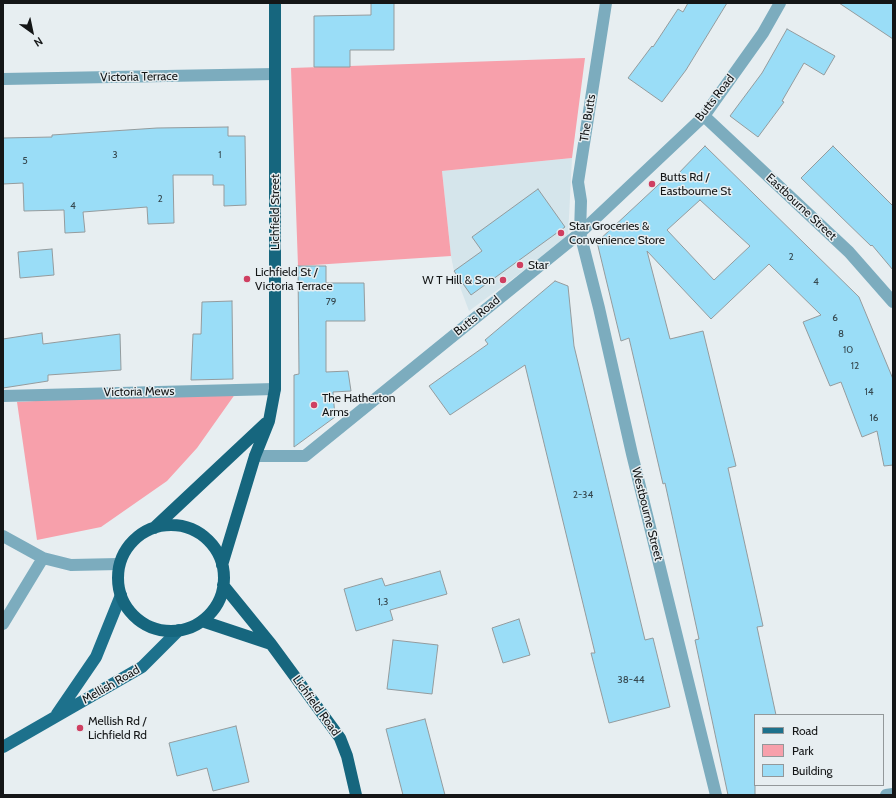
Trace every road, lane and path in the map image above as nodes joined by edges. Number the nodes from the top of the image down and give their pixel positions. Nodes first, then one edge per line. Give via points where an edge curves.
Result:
1 (275, 3) edge
2 (606, 3) edge
3 (780, 3) edge
4 (275, 74) junction
5 (3, 79) edge
6 (704, 116) junction
7 (580, 233) junction
8 (893, 302) edge
9 (275, 389) junction
10 (3, 396) edge
11 (269, 421) junction
12 (255, 456) junction
13 (153, 528) junction
14 (3, 536) edge
15 (43, 558) junction
16 (120, 564) junction
17 (222, 565) junction
18 (223, 586) junction
19 (121, 595) junction
20 (202, 621) junction
21 (3, 624) edge
22 (179, 630) junction
23 (271, 644) junction
24 (55, 717) junction
25 (3, 747) edge
26 (893, 794) edge
27 (356, 795) edge
28 (716, 795) edge
29 (886, 795) edge

1 - 4 highway, Lichfield Street
2 - 7 street, The Butts via 578,182 581,200
3 - 6 street, Butts Road via 763,33
4 - 5 street, Victoria Terrace
4 - 9 highway, Lichfield Street
6 - 7 street, Butts Road
6 - 8 street, Eastbourne Street via 849,252
7 - 12 street, Butts Road via 305,456
7 - 28 street, Westbourne Street
9 - 10 street, Victoria Mews
9 - 11 highway, Lichfield Street
11 - 12 highway, Lichfield Street
11 - 13 highway
12 - 17 highway, Lichfield Street
13 - 16 highway via 134,540
13 - 17 highway via 171,525 197,532 218,553
14 - 15 street
15 - 16 street via 71,565
15 - 21 street
16 - 19 highway via 118,579
17 - 18 highway
18 - 20 highway via 216,605
18 - 23 highway, Lichfield Road
19 - 22 highway via 127,608 140,621 161,630
19 - 24 main road, Mellish Road via 96,657
20 - 22 highway
20 - 23 highway
22 - 24 main road, Mellish Road via 142,668
23 - 27 highway, Lichfield Road via 340,738
24 - 25 main road, Mellish Road
26 - 29 street

